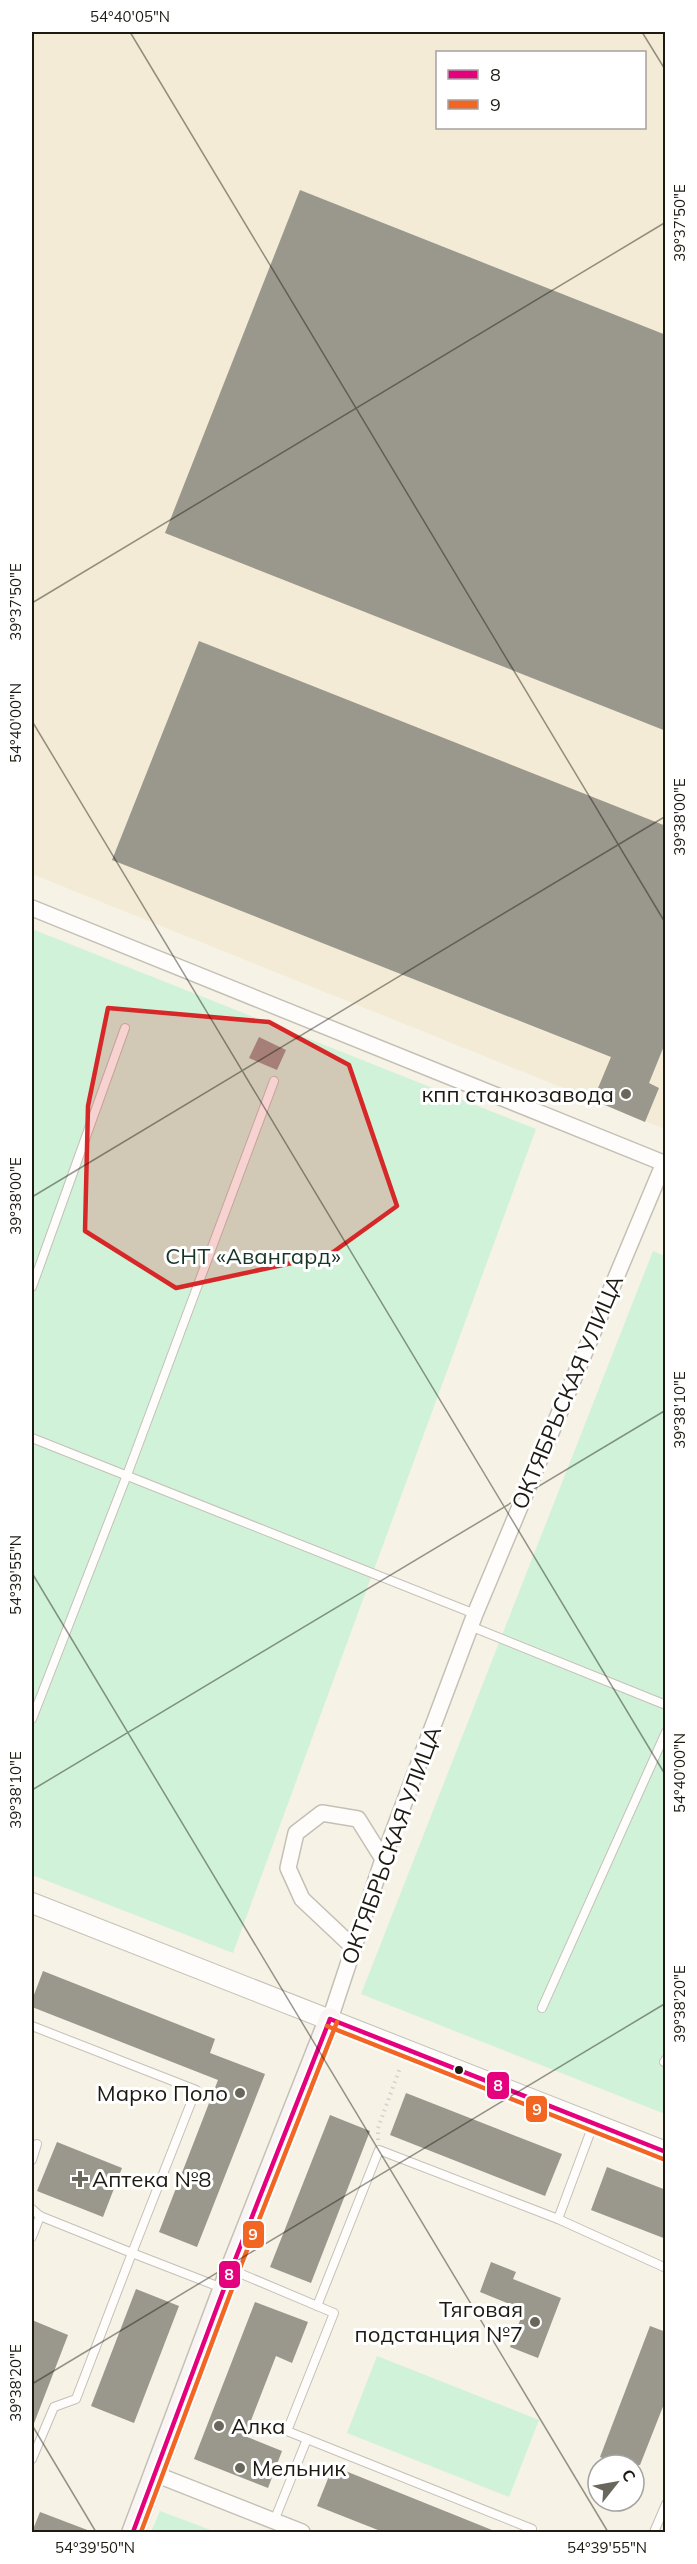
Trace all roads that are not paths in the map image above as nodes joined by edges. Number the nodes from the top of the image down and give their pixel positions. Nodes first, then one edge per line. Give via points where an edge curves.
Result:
1 (32, 908) edge
2 (125, 1028) dead end
3 (274, 1081) dead end
4 (665, 1163) edge
5 (32, 1287) edge
6 (32, 1438) edge
7 (127, 1475) junction
8 (472, 1620) junction
9 (666, 1705) edge
10 (32, 1719) edge
11 (666, 1732) edge
12 (383, 1859) junction
13 (32, 1903) edge
14 (353, 1947) junction
15 (542, 2008) dead end
16 (330, 2019) junction
17 (32, 2026) edge
18 (594, 2124) junction
19 (37, 2144) dead end
20 (666, 2152) edge
21 (32, 2160) edge
22 (32, 2209) edge
23 (40, 2216) junction
24 (558, 2219) junction
25 (32, 2237) edge
26 (132, 2253) junction
27 (666, 2268) edge
28 (227, 2279) junction
29 (317, 2306) junction
30 (307, 2439) junction
31 (32, 2459) edge
32 (155, 2474) junction
33 (666, 2504) edge
34 (274, 2522) junction
35 (532, 2531) edge
36 (133, 2532) edge
37 (302, 2532) edge
38 (541, 2532) edge
39 (654, 2532) edge

1 - 4 street
2 - 5 lane
3 - 7 lane
4 - 8 street, ОКТЯБРЬСКАЯ УЛИЦА
6 - 7 lane
7 - 8 lane
7 - 10 lane
8 - 9 lane
8 - 12 street, ОКТЯБРЬСКАЯ УЛИЦА
11 - 15 lane
12 - 14 street, ОКТЯБРЬСКАЯ УЛИЦА
12 - 14 street via 358,1819 322,1813 296,1833 288,1868 302,1899
13 - 16 street
14 - 16 street, ОКТЯБРЬСКАЯ УЛИЦА
16 - 18 street
16 - 28 main road, ОКТЯБРЬСКАЯ УЛИЦА
17 - 26 lane via 196,2090
18 - 20 street
18 - 24 lane
19 - 21 lane
22 - 23 lane
23 - 25 lane
23 - 26 lane
24 - 27 lane
24 - 29 lane via 379,2150
26 - 28 lane
26 - 31 lane via 76,2399 54,2407
28 - 29 lane
28 - 32 main road, ОКТЯБРЬСКАЯ УЛИЦА
29 - 30 lane via 334,2313 287,2431
30 - 34 lane
30 - 35 lane
32 - 34 street
32 - 36 main road, ОКТЯБРЬСКАЯ УЛИЦА
33 - 39 lane
34 - 37 street
35 - 38 lane

